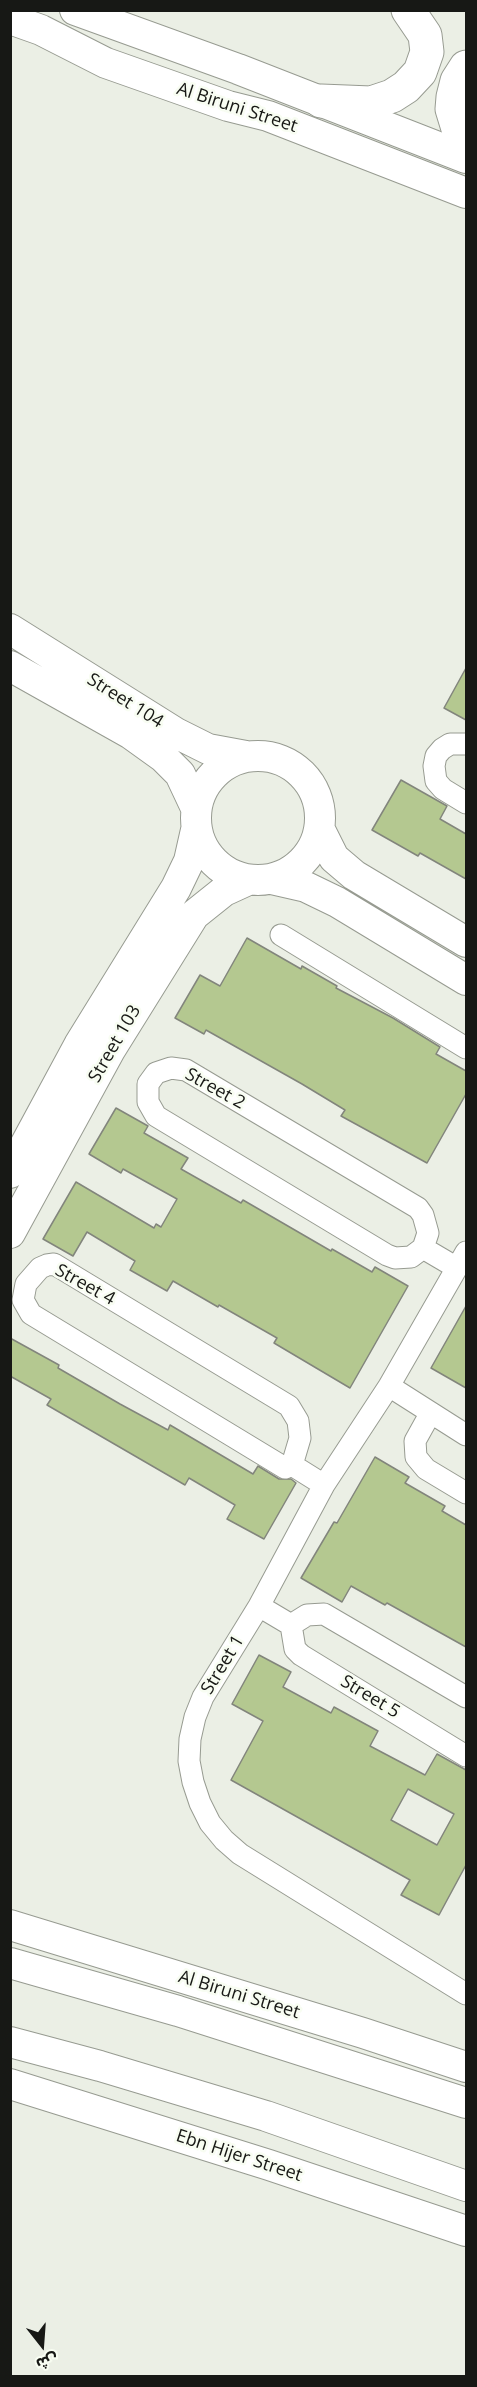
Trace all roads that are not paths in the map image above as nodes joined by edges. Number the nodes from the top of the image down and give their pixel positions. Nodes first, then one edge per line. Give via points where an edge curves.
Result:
1 (75, 10) edge
2 (408, 10) edge
3 (10, 19) edge
4 (466, 67) edge
5 (321, 101) junction
6 (466, 141) edge
7 (466, 158) edge
8 (466, 193) edge
9 (10, 630) edge
10 (10, 666) edge
11 (466, 744) edge
12 (246, 756) junction
13 (466, 803) edge
14 (196, 819) junction
15 (320, 830) junction
16 (260, 880) junction
17 (281, 935) dead end
18 (466, 942) edge
19 (466, 980) edge
20 (466, 1048) edge
21 (10, 1173) edge
22 (10, 1233) edge
23 (423, 1248) junction
24 (462, 1260) edge
25 (389, 1386) junction
26 (430, 1414) junction
27 (466, 1435) edge
28 (292, 1466) junction
29 (324, 1485) junction
30 (466, 1493) edge
31 (259, 1606) junction
32 (291, 1625) junction
33 (466, 1697) edge
34 (466, 1756) edge
35 (10, 1924) edge
36 (10, 1963) edge
37 (466, 1995) edge
38 (274, 2005) junction
39 (308, 2016) junction
40 (264, 2038) junction
41 (10, 2042) edge
42 (293, 2047) junction
43 (466, 2067) edge
44 (10, 2084) edge
45 (466, 2103) edge
46 (466, 2186) edge
47 (466, 2231) edge

1 - 5 street, Al Biruni Street
2 - 5 main road via 424,35 427,52 420,72 406,87 371,103
3 - 8 street, Al Biruni Street via 106,63 268,116
4 - 6 main road via 456,85 452,110
5 - 7 street, Al Biruni Street
9 - 12 street, Street 104 via 176,733 208,749
10 - 14 street, Street 104 via 130,734 163,758 180,774
11 - 13 street via 450,744 442,749 434,766 436,781
12 - 14 street via 222,766 205,784
12 - 15 street via 276,758 303,773 319,799
14 - 16 street via 206,853 224,871
14 - 21 street, Street 103 via 189,861 176,888 79,1045
15 - 16 street via 311,852 294,870
15 - 18 street via 334,858 354,875
16 - 19 street via 306,887 337,902
16 - 22 street, Street 103 via 224,891 194,915 110,1050
17 - 20 street
23 - 23 street, Street 2 via 428,1233 418,1208 186,1070 163,1070 148,1084 148,1102 156,1116 376,1249 403,1258
23 - 24 street
24 - 25 street, Street 1
25 - 26 street
25 - 29 street, Street 1
26 - 27 street
26 - 30 street via 415,1441 417,1457 426,1469
28 - 28 street, Street 4 via 300,1438 298,1421 289,1406 54,1264 40,1268 26,1284 23,1300 31,1314 285,1468
28 - 29 street, Street 4
29 - 31 street, Street 1
31 - 32 street
31 - 37 street, Street 1 via 203,1697 190,1739 193,1782 210,1823 240,1854
32 - 33 street via 307,1615 324,1614
32 - 34 street, Street 5 via 292,1640 301,1655
35 - 38 street, Al Biruni Street
36 - 40 street, Al Biruni Street
38 - 39 street, Al Biruni Street
38 - 40 street via 277,2025
39 - 42 street via 293,2028
39 - 43 street, Al Biruni Street
40 - 42 street, Al Biruni Street
41 - 46 street via 267,2116
42 - 45 street, Al Biruni Street
44 - 47 street, Ebn Hijer Street

